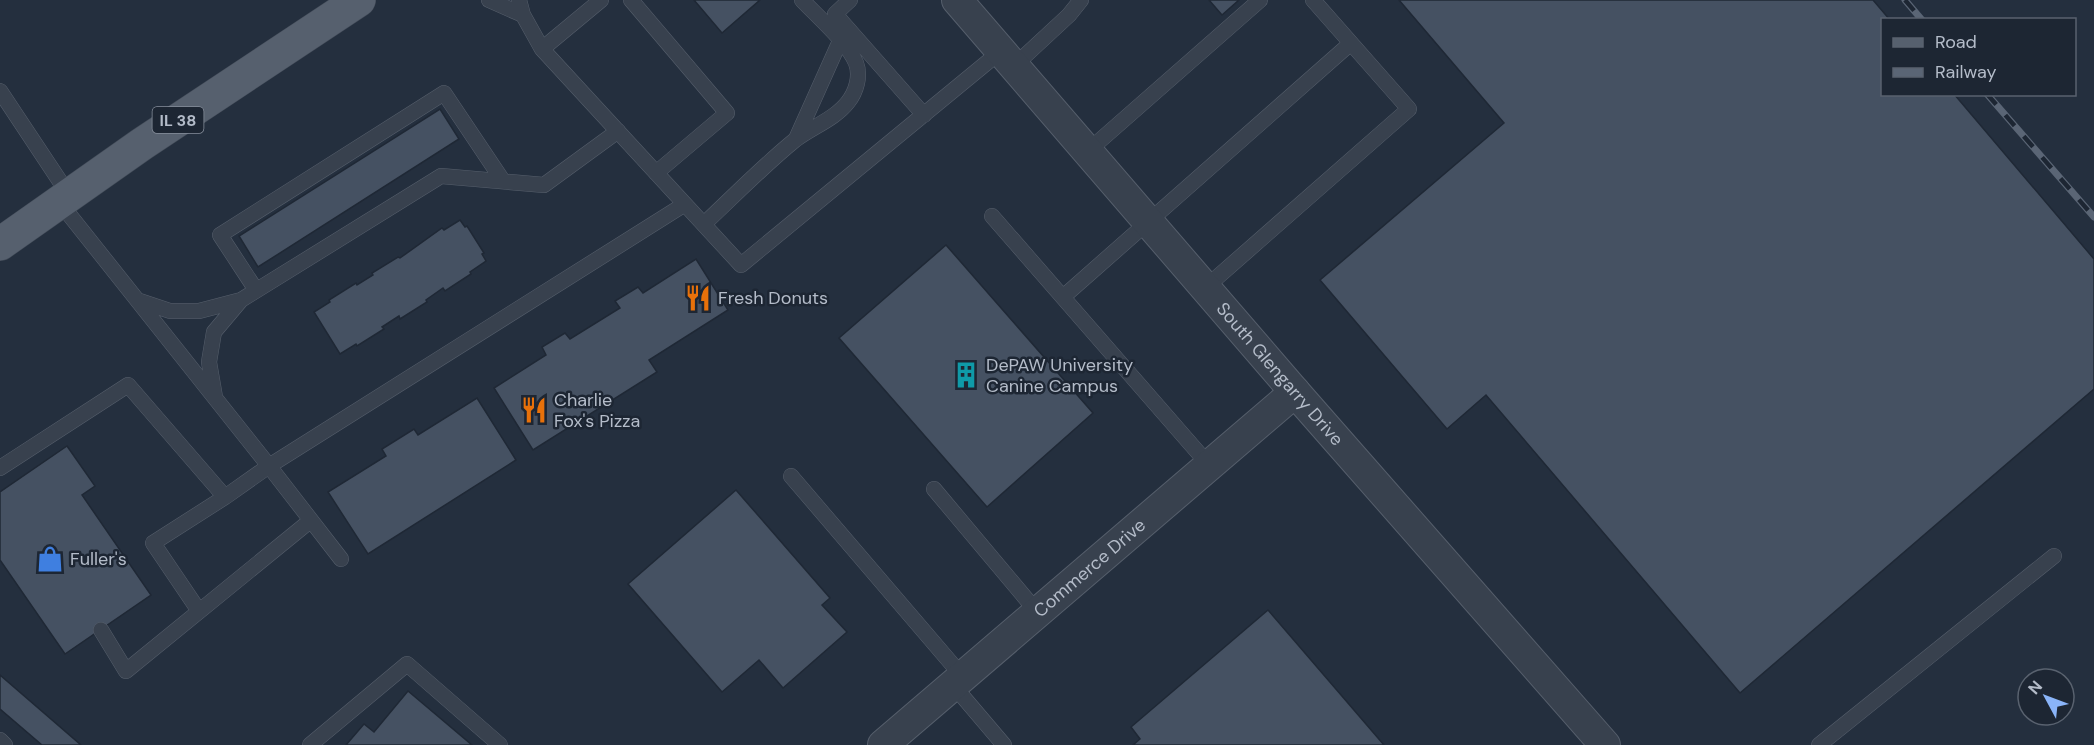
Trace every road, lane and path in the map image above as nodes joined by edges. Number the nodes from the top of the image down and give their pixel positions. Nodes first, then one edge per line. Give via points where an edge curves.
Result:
1 (359, 0) edge
2 (489, 0) edge
3 (601, 0) edge
4 (631, 0) edge
5 (802, 0) edge
6 (957, 0) edge
7 (1081, 0) edge
8 (1260, 0) edge
9 (1313, 0) edge
10 (846, 1) edge
11 (521, 8) edge
12 (840, 41) junction
13 (1351, 43) junction
14 (542, 49) junction
15 (1007, 58) junction
16 (2, 97) edge
17 (924, 115) junction
18 (618, 131) junction
19 (796, 139) junction
20 (1088, 151) junction
21 (656, 173) junction
22 (503, 181) junction
23 (64, 199) junction
24 (685, 204) junction
25 (992, 216) dead end
26 (1149, 222) junction
27 (704, 224) junction
28 (0, 244) edge
29 (1205, 288) junction
30 (256, 290) junction
31 (1063, 297) junction
32 (136, 300) junction
33 (241, 300) junction
34 (1295, 392) junction
35 (215, 400) junction
36 (1209, 465) junction
37 (269, 466) junction
38 (0, 468) edge
39 (791, 476) dead end
40 (934, 489) dead end
41 (225, 497) junction
42 (310, 521) junction
43 (2054, 556) dead end
44 (341, 559) dead end
45 (199, 611) junction
46 (1038, 613) junction
47 (101, 630) dead end
48 (958, 681) junction
49 (0, 740) edge
50 (5, 745) edge
51 (310, 745) edge
52 (500, 745) edge
53 (883, 745) edge
54 (1004, 745) edge
55 (1605, 745) edge
56 (1819, 745) edge

1 - 23 main road, IL 38
2 - 11 lane
3 - 14 lane
4 - 21 lane via 727,113
5 - 12 lane
6 - 15 street, South Glengarry Drive
7 - 15 lane via 1070,15
8 - 20 lane
9 - 13 lane
10 - 17 lane via 835,14
11 - 14 lane
12 - 19 lane
12 - 19 lane via 856,63 854,92 839,111
13 - 26 lane
13 - 29 lane via 1409,109
14 - 18 lane
15 - 17 lane
15 - 20 street, South Glengarry Drive
16 - 23 lane
17 - 27 lane via 741,265
18 - 21 lane
18 - 22 lane via 543,185
19 - 27 lane
20 - 26 street, South Glengarry Drive
21 - 24 lane
22 - 30 lane via 441,176
22 - 30 lane via 444,93 220,235
23 - 28 main road, IL 38
23 - 32 lane
24 - 27 lane
24 - 37 lane
25 - 31 lane
26 - 29 street, South Glengarry Drive
26 - 31 lane
29 - 34 street, South Glengarry Drive
30 - 33 lane
31 - 36 lane
32 - 33 lane via 170,311 200,311
32 - 35 lane
33 - 35 lane via 214,332 209,362
34 - 36 street, Commerce Drive
34 - 55 street, South Glengarry Drive
35 - 37 lane
36 - 46 street, Commerce Drive
37 - 41 lane
37 - 42 lane
38 - 41 lane via 128,385
39 - 48 lane
40 - 46 lane
41 - 45 lane via 153,543
42 - 44 lane
42 - 45 lane
43 - 56 lane
45 - 47 lane via 126,671
46 - 48 street, Commerce Drive
48 - 53 street, Commerce Drive
48 - 54 lane
49 - 50 lane
51 - 52 lane via 407,664

